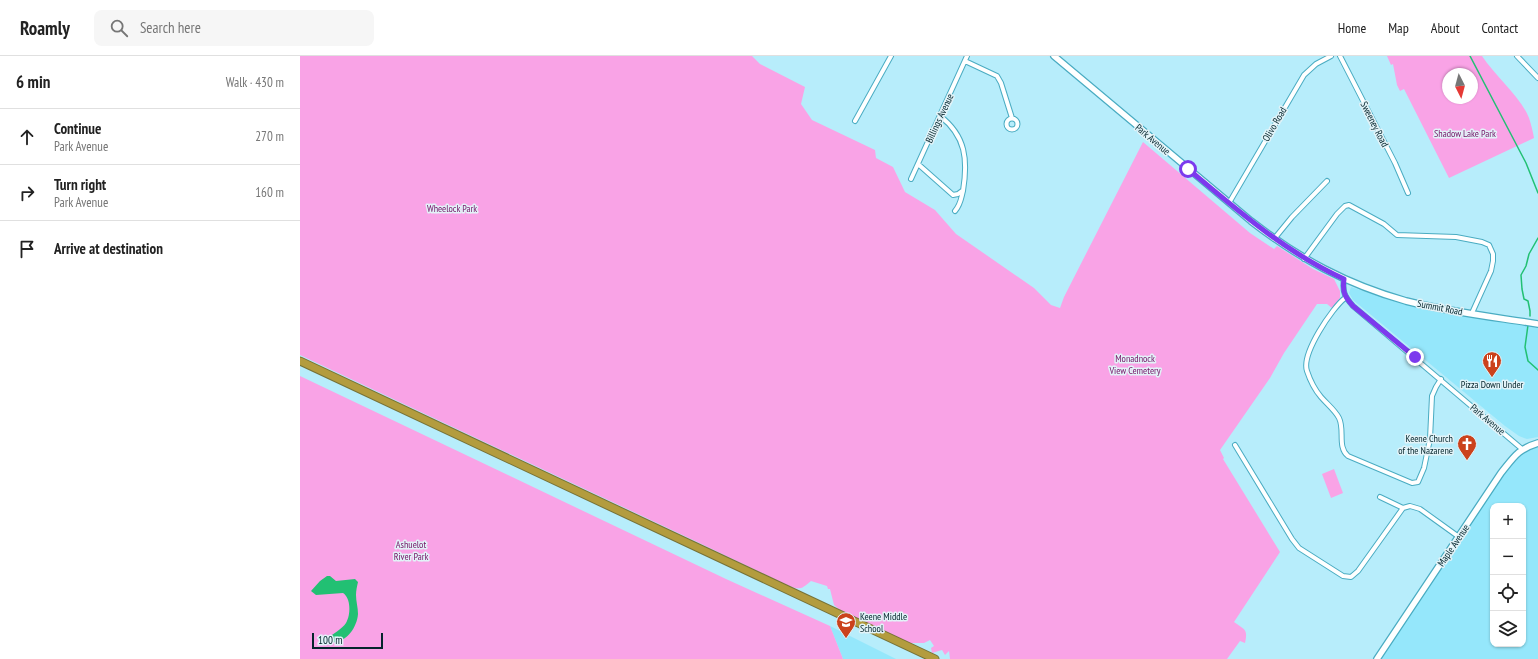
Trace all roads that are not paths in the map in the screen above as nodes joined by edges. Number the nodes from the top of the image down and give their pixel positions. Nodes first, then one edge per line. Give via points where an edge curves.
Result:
1 (890, 56) edge
2 (967, 56) edge
3 (1331, 56) edge
4 (1340, 56) edge
5 (1525, 56) edge
6 (1057, 57) edge
7 (1519, 57) edge
8 (965, 62) junction
9 (1538, 78) edge
10 (940, 116) junction
11 (1012, 118) dead end
12 (855, 121) dead end
13 (918, 164) junction
14 (911, 179) dead end
15 (1327, 181) dead end
16 (962, 191) junction
17 (1408, 193) dead end
18 (1229, 203) junction
19 (956, 210) dead end
20 (1274, 239) junction
21 (1304, 259) junction
22 (1344, 279) junction
23 (1346, 298) junction
24 (1472, 313) junction
25 (1538, 324) edge
26 (300, 361) edge
27 (1441, 379) junction
28 (1538, 442) edge
29 (1235, 445) dead end
30 (1522, 448) junction
31 (1380, 497) dead end
32 (1403, 508) junction
33 (1458, 537) junction
34 (935, 659) edge
35 (1377, 659) edge

1 - 12 street
2 - 8 street, Billings Avenue
3 - 18 street, Olivo Road via 1316,64 1304,75
4 - 17 street, Sweeney Road
5 - 7 street
6 - 18 street, Park Avenue
7 - 9 street
8 - 10 street, Billings Avenue
8 - 11 street via 997,76
10 - 13 street, Billings Avenue
10 - 16 street via 955,129 966,161
13 - 14 street, Billings Avenue
13 - 16 street via 953,195
15 - 20 street
16 - 19 street via 961,201
18 - 20 street, Park Avenue
20 - 21 street, Park Avenue
21 - 22 street, Park Avenue
21 - 24 street via 1337,214 1349,205 1384,224 1397,235 1444,236 1482,242 1492,249 1493,261
22 - 23 street via 1343,293
22 - 24 street, Summit Road via 1407,301
23 - 27 street, Park Avenue
23 - 27 street via 1339,303 1316,336 1306,367 1320,396 1339,417 1344,451 1348,456 1412,483 1418,482 1430,443 1432,396
24 - 25 street, Summit Road
26 - 34 highway
27 - 30 street, Park Avenue
28 - 30 street, Maple Avenue
29 - 32 street via 1299,548 1343,576 1351,577 1358,571
30 - 33 street, Maple Avenue via 1501,473
31 - 32 street
32 - 33 street via 1410,506 1420,509
33 - 35 street, Maple Avenue

